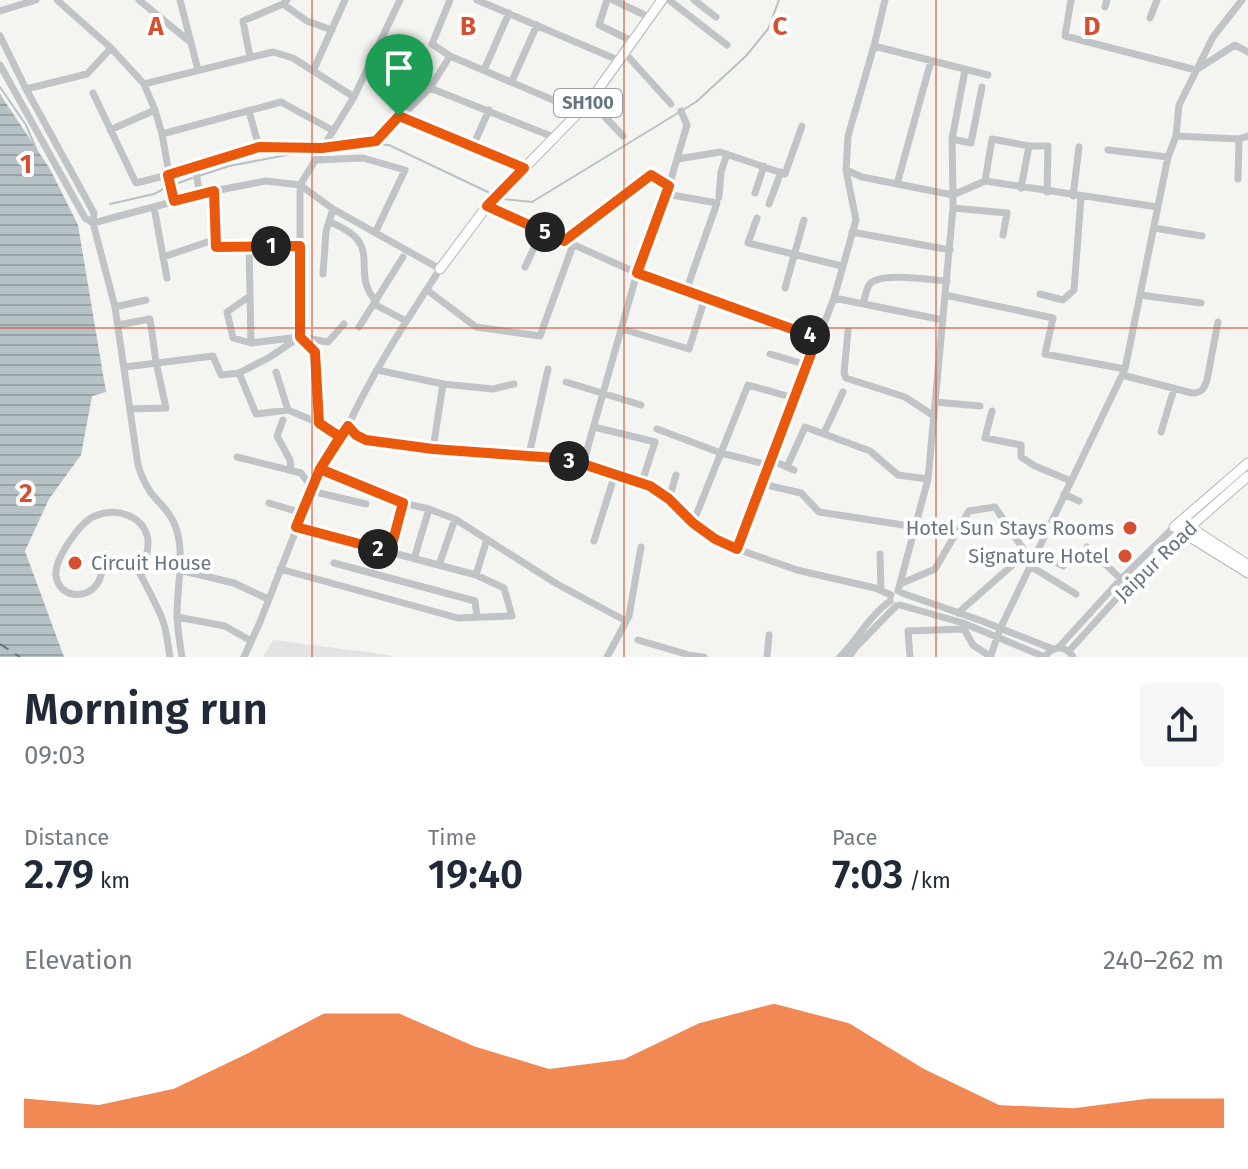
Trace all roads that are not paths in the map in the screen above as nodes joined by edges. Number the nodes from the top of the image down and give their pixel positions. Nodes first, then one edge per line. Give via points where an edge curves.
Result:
1 (36, 0) edge
2 (57, 0) edge
3 (139, 0) edge
4 (180, 0) edge
5 (345, 0) edge
6 (387, 0) edge
7 (450, 0) edge
8 (477, 0) edge
9 (610, 0) edge
10 (662, 0) edge
11 (669, 0) edge
12 (694, 0) edge
13 (885, 0) edge
14 (1071, 0) edge
15 (1157, 0) edge
16 (1242, 0) edge
17 (399, 2) edge
18 (490, 2) edge
19 (280, 3) edge
20 (0, 11) edge
21 (509, 13) junction
22 (649, 17) junction
23 (716, 17) dead end
24 (184, 18) junction
25 (1150, 18) dead end
26 (537, 25) junction
27 (332, 30) junction
28 (179, 33) junction
29 (0, 36) edge
30 (632, 41) junction
31 (191, 43) junction
32 (727, 45) dead end
33 (874, 46) junction
34 (111, 48) junction
35 (1248, 52) edge
36 (450, 56) junction
37 (621, 56) junction
38 (250, 57) junction
39 (931, 61) junction
40 (0, 65) edge
41 (198, 70) junction
42 (484, 70) junction
43 (965, 70) junction
44 (1196, 70) junction
45 (313, 71) junction
46 (988, 75) dead end
47 (512, 81) junction
48 (144, 84) junction
49 (982, 87) dead end
50 (430, 88) junction
51 (26, 89) junction
52 (93, 93) dead end
53 (960, 95) junction
54 (354, 97) junction
55 (980, 99) junction
56 (590, 101) junction
57 (671, 104) dead end
58 (155, 110) junction
59 (489, 110) junction
60 (249, 111) junction
61 (581, 112) junction
62 (399, 116) junction
63 (679, 122) dead end
64 (802, 126) dead end
65 (110, 130) junction
66 (332, 130) junction
67 (162, 134) junction
68 (623, 136) dead end
69 (1176, 136) junction
70 (556, 138) junction
71 (1244, 138) edge
72 (952, 139) junction
73 (473, 146) junction
74 (1029, 146) junction
75 (259, 147) junction
76 (1079, 147) dead end
77 (322, 148) junction
78 (1108, 150) dead end
79 (727, 154) junction
80 (1168, 157) junction
81 (678, 159) junction
82 (316, 160) junction
83 (764, 166) junction
84 (195, 167) junction
85 (524, 168) junction
86 (846, 170) junction
87 (781, 172) junction
88 (168, 175) junction
89 (1238, 179) dead end
90 (985, 181) junction
91 (897, 184) junction
92 (300, 185) junction
93 (1021, 188) junction
94 (667, 190) junction
95 (214, 191) junction
96 (1047, 192) junction
97 (755, 193) dead end
98 (200, 195) junction
99 (953, 195) junction
100 (1077, 196) junction
101 (719, 197) dead end
102 (174, 201) junction
103 (89, 204) junction
104 (769, 204) dead end
105 (489, 205) junction
106 (154, 207) junction
107 (1158, 207) junction
108 (79, 208) junction
109 (953, 208) junction
110 (333, 209) junction
111 (757, 218) dead end
112 (804, 220) dead end
113 (329, 221) junction
114 (93, 223) junction
115 (1154, 228) junction
116 (542, 231) junction
117 (852, 232) junction
118 (375, 233) junction
119 (1003, 235) dead end
120 (1202, 236) dead end
121 (564, 241) junction
122 (213, 242) junction
123 (573, 245) junction
124 (249, 246) junction
125 (300, 246) junction
126 (950, 250) junction
127 (794, 254) junction
128 (163, 257) junction
129 (403, 257) dead end
130 (842, 266) junction
131 (525, 267) dead end
132 (440, 269) junction
133 (637, 273) junction
134 (323, 274) dead end
135 (167, 278) dead end
136 (947, 281) junction
137 (785, 288) dead end
138 (427, 290) junction
139 (686, 291) junction
140 (1040, 294) dead end
141 (945, 295) junction
142 (1140, 295) junction
143 (250, 296) junction
144 (705, 298) junction
145 (834, 298) junction
146 (1053, 298) junction
147 (146, 300) dead end
148 (375, 302) junction
149 (1201, 303) dead end
150 (863, 304) junction
151 (115, 307) junction
152 (1044, 316) junction
153 (943, 320) junction
154 (406, 321) junction
155 (1218, 322) dead end
156 (344, 324) dead end
157 (118, 325) junction
158 (359, 327) dead end
159 (622, 329) junction
160 (848, 331) dead end
161 (300, 337) junction
162 (817, 338) junction
163 (251, 343) junction
164 (770, 354) dead end
165 (156, 362) junction
166 (807, 365) junction
167 (125, 367) junction
168 (548, 369) dead end
169 (377, 370) junction
170 (276, 372) dead end
171 (1123, 372) junction
172 (239, 373) junction
173 (566, 382) dead end
174 (443, 384) junction
175 (514, 384) dead end
176 (1174, 389) junction
177 (843, 392) dead end
178 (603, 394) junction
179 (794, 398) junction
180 (935, 402) junction
181 (641, 405) dead end
182 (980, 406) dead end
183 (131, 409) junction
184 (288, 410) junction
185 (992, 411) dead end
186 (934, 416) junction
187 (283, 420) dead end
188 (319, 423) junction
189 (348, 426) junction
190 (594, 427) junction
191 (657, 429) dead end
192 (1161, 432) dead end
193 (824, 433) junction
194 (340, 437) junction
195 (433, 449) junction
196 (721, 453) junction
197 (529, 455) junction
198 (237, 457) dead end
199 (770, 463) junction
200 (1248, 463) edge
201 (583, 464) junction
202 (320, 469) junction
203 (291, 470) junction
204 (615, 474) junction
205 (676, 475) dead end
206 (1248, 476) edge
207 (928, 479) junction
208 (1071, 481) junction
209 (642, 482) junction
210 (762, 484) junction
211 (311, 489) junction
212 (1064, 494) junction
213 (669, 499) junction
214 (1079, 501) dead end
215 (269, 503) dead end
216 (403, 503) junction
217 (366, 504) dead end
218 (429, 509) junction
219 (302, 513) junction
220 (455, 519) junction
221 (693, 523) junction
222 (296, 527) junction
223 (916, 527) junction
224 (1182, 527) junction
225 (487, 539) junction
226 (594, 541) dead end
227 (641, 547) dead end
228 (1087, 547) dead end
229 (737, 549) junction
230 (390, 552) junction
231 (1036, 552) junction
232 (880, 554) dead end
233 (414, 559) junction
234 (334, 563) dead end
235 (439, 565) junction
236 (1248, 565) edge
237 (1030, 566) junction
238 (1063, 566) dead end
239 (280, 569) junction
240 (179, 570) junction
241 (1248, 573) edge
242 (376, 575) junction
243 (476, 575) junction
244 (141, 576) junction
245 (1121, 579) junction
246 (857, 585) junction
247 (881, 590) junction
248 (370, 594) junction
249 (1076, 594) dead end
250 (896, 597) junction
251 (268, 599) junction
252 (958, 613) junction
253 (177, 617) junction
254 (477, 617) junction
255 (623, 626) junction
256 (999, 632) junction
257 (769, 635) dead end
258 (638, 640) dead end
259 (251, 641) junction
260 (1056, 648) junction
261 (1071, 654) edge
262 (686, 655) edge
263 (991, 656) edge
264 (170, 657) edge
265 (182, 657) edge
266 (244, 657) edge
267 (607, 657) edge
268 (704, 657) edge
269 (767, 657) edge
270 (840, 657) edge
271 (849, 657) edge
272 (910, 657) edge
273 (1045, 657) edge

1 - 20 street
2 - 34 street
3 - 28 street
4 - 24 street
5 - 27 street
6 - 17 street
7 - 36 street via 429,45
8 - 18 street
9 - 22 street
9 - 30 street via 599,25
10 - 22 main road, SH100
11 - 32 street
12 - 23 street
13 - 33 street
14 - 44 street via 1065,36
15 - 25 street
16 - 44 street
17 - 54 street
18 - 21 street
19 - 27 street
19 - 38 street via 243,21
21 - 26 street
21 - 42 street
22 - 30 main road, SH100
24 - 28 street
24 - 31 street
26 - 37 street
26 - 47 street
27 - 45 street
28 - 31 street
29 - 51 street
30 - 37 main road, SH100
31 - 41 street
33 - 39 street
33 - 86 street via 848,136
34 - 48 street
34 - 51 street via 87,74
35 - 44 street via 1235,45
36 - 42 street
36 - 50 street
37 - 56 main road, SH100
37 - 57 street
38 - 41 street
38 - 45 street via 273,52
39 - 43 street
39 - 91 street
40 - 108 street
41 - 48 street
42 - 47 street
43 - 46 street
43 - 53 street
44 - 69 street via 1179,105
45 - 54 street
47 - 61 street
48 - 58 street
49 - 55 street
50 - 59 street
50 - 62 street
51 - 103 street
52 - 65 street
53 - 55 street
53 - 72 street
54 - 66 street
55 - 72 street via 971,143
56 - 61 main road, SH100
56 - 68 street
58 - 65 street
58 - 67 street
59 - 70 street
59 - 73 street
60 - 66 street via 281,102
60 - 67 street
60 - 75 street
61 - 70 main road, SH100
62 - 73 street
62 - 77 street via 376,141
63 - 81 street via 681,111 687,125
64 - 87 street via 785,174
65 - 88 street via 136,183
66 - 77 street
67 - 88 street
69 - 71 street
69 - 80 street
70 - 85 main road, SH100
71 - 89 street
72 - 99 street
73 - 85 street
74 - 90 street via 992,139
74 - 93 street
74 - 96 street via 1048,146
75 - 77 street
75 - 84 street
76 - 100 street
77 - 82 street
78 - 80 street
79 - 81 street
79 - 83 street
79 - 101 street
80 - 107 street
81 - 94 street
82 - 92 street
82 - 118 street via 363,158 405,170
83 - 87 street
83 - 97 street
84 - 88 street
84 - 98 street
85 - 105 main road, SH100
86 - 91 street
86 - 117 street via 856,220
87 - 104 street
88 - 102 street
90 - 93 street
90 - 99 street
91 - 99 street
92 - 95 street via 266,181
92 - 110 street
92 - 125 street
93 - 96 street
94 - 121 street via 651,175
94 - 133 street
94 - 139 street via 717,203
95 - 98 street
95 - 122 street
96 - 100 street
98 - 102 street
99 - 109 street
100 - 107 street
100 - 146 street via 1074,290 1063,300
102 - 106 street
103 - 108 street
103 - 114 street
105 - 116 street
105 - 132 main road, SH100
106 - 114 street
106 - 128 street
107 - 115 street
108 - 114 street
109 - 119 street via 1007,213
109 - 126 street
110 - 113 street
110 - 118 street
111 - 127 street via 748,243
112 - 127 street
113 - 134 street
113 - 148 street via 361,245 365,286
114 - 151 street
115 - 120 street
115 - 142 street
116 - 121 street
116 - 131 street
117 - 126 street
117 - 130 street
118 - 132 street
121 - 123 street
122 - 124 street
122 - 128 street
123 - 133 street
123 - 138 street via 540,336 476,327
124 - 125 street
124 - 143 street
125 - 161 street
126 - 136 street
127 - 130 street
127 - 137 street
128 - 135 street
129 - 148 street
130 - 145 street
132 - 138 street
133 - 139 street
133 - 159 street
136 - 141 street
136 - 150 street via 878,279 869,286
138 - 154 street
139 - 144 street
140 - 146 street
141 - 152 street
141 - 153 street
142 - 149 street
142 - 171 street
143 - 163 street
143 - 163 street via 227,312 233,338
144 - 159 street via 689,349
144 - 162 street
145 - 150 street
145 - 162 street
146 - 152 street
147 - 151 street
148 - 154 street
148 - 158 street
150 - 153 street
151 - 157 street
152 - 171 street via 1053,318 1045,354
153 - 180 street
154 - 169 street
155 - 176 street via 1204,389
156 - 161 street via 328,342
157 - 165 street via 150,319
157 - 167 street
159 - 178 street
160 - 186 street via 846,378 905,397
161 - 163 street
161 - 172 street
161 - 188 street via 315,352
162 - 166 street
164 - 166 street
165 - 167 street
165 - 172 street via 213,356 221,375
165 - 183 street via 166,408
166 - 179 street
167 - 183 street
168 - 197 street
169 - 174 street
169 - 189 street
170 - 184 street
171 - 176 street
171 - 208 street
172 - 184 street via 256,414
173 - 178 street
174 - 175 street via 493,389
174 - 195 street
176 - 192 street
177 - 193 street
178 - 181 street
178 - 190 street
179 - 196 street via 748,385
179 - 199 street
180 - 182 street
180 - 186 street
183 - 240 street via 143,478 176,525
184 - 188 street
185 - 208 street via 985,438 1021,445 1021,457
186 - 207 street
187 - 203 street via 277,436
188 - 194 street
189 - 194 street
189 - 195 street via 366,440
190 - 201 street
190 - 209 street via 655,442
191 - 196 street
193 - 199 street via 805,427 791,469
193 - 207 street via 870,451 898,475
194 - 202 street
195 - 197 street
196 - 199 street
196 - 221 street
197 - 201 street
198 - 203 street
199 - 210 street
200 - 224 main road, Jaipur Road
201 - 204 street
202 - 211 street
202 - 216 street
203 - 211 street via 301,473
204 - 209 street
204 - 226 street
205 - 213 street
206 - 224 main road, Jaipur Road
207 - 223 street
208 - 212 street
209 - 213 street
210 - 223 street via 801,493 819,512
210 - 229 street
211 - 217 street
211 - 219 street
212 - 214 street
212 - 231 street
213 - 221 street
215 - 219 street
216 - 218 street
216 - 230 street
218 - 220 street
218 - 233 street
219 - 222 street
220 - 225 street
220 - 235 street
221 - 229 street
222 - 230 street
222 - 239 street
223 - 250 street
224 - 236 main road
224 - 241 main road
224 - 245 street, Jaipur Road
224 - 261 street, Jaipur Road
225 - 243 street
225 - 255 street
227 - 255 street
228 - 245 street
229 - 246 street
230 - 233 street
231 - 237 street
231 - 238 street
232 - 247 street
233 - 235 street
234 - 242 street
235 - 243 street
237 - 249 street
237 - 256 street
239 - 248 street
239 - 251 street
240 - 251 street via 234,583
240 - 253 street
242 - 248 street
242 - 254 street via 475,601
243 - 254 street via 504,588 512,616
244 - 244 street via 147,537 128,514 93,517 56,566 58,583 69,595 91,590 105,565 115,560 132,561
244 - 264 street via 163,618
245 - 260 street, Jaipur Road
246 - 247 street
246 - 250 street
247 - 250 street
248 - 254 street via 458,618
250 - 252 street
250 - 252 street via 935,569 969,511 995,507 1026,553
250 - 256 street
250 - 270 street via 878,610
250 - 271 street
251 - 259 street
252 - 256 street
253 - 259 street via 225,626
253 - 265 street
255 - 267 street
256 - 260 street
256 - 263 street
256 - 273 street
257 - 269 street
258 - 262 street
259 - 266 street
260 - 261 street
260 - 273 street, Jaipur Road
262 - 268 street
263 - 272 street via 973,645 964,629 908,631

